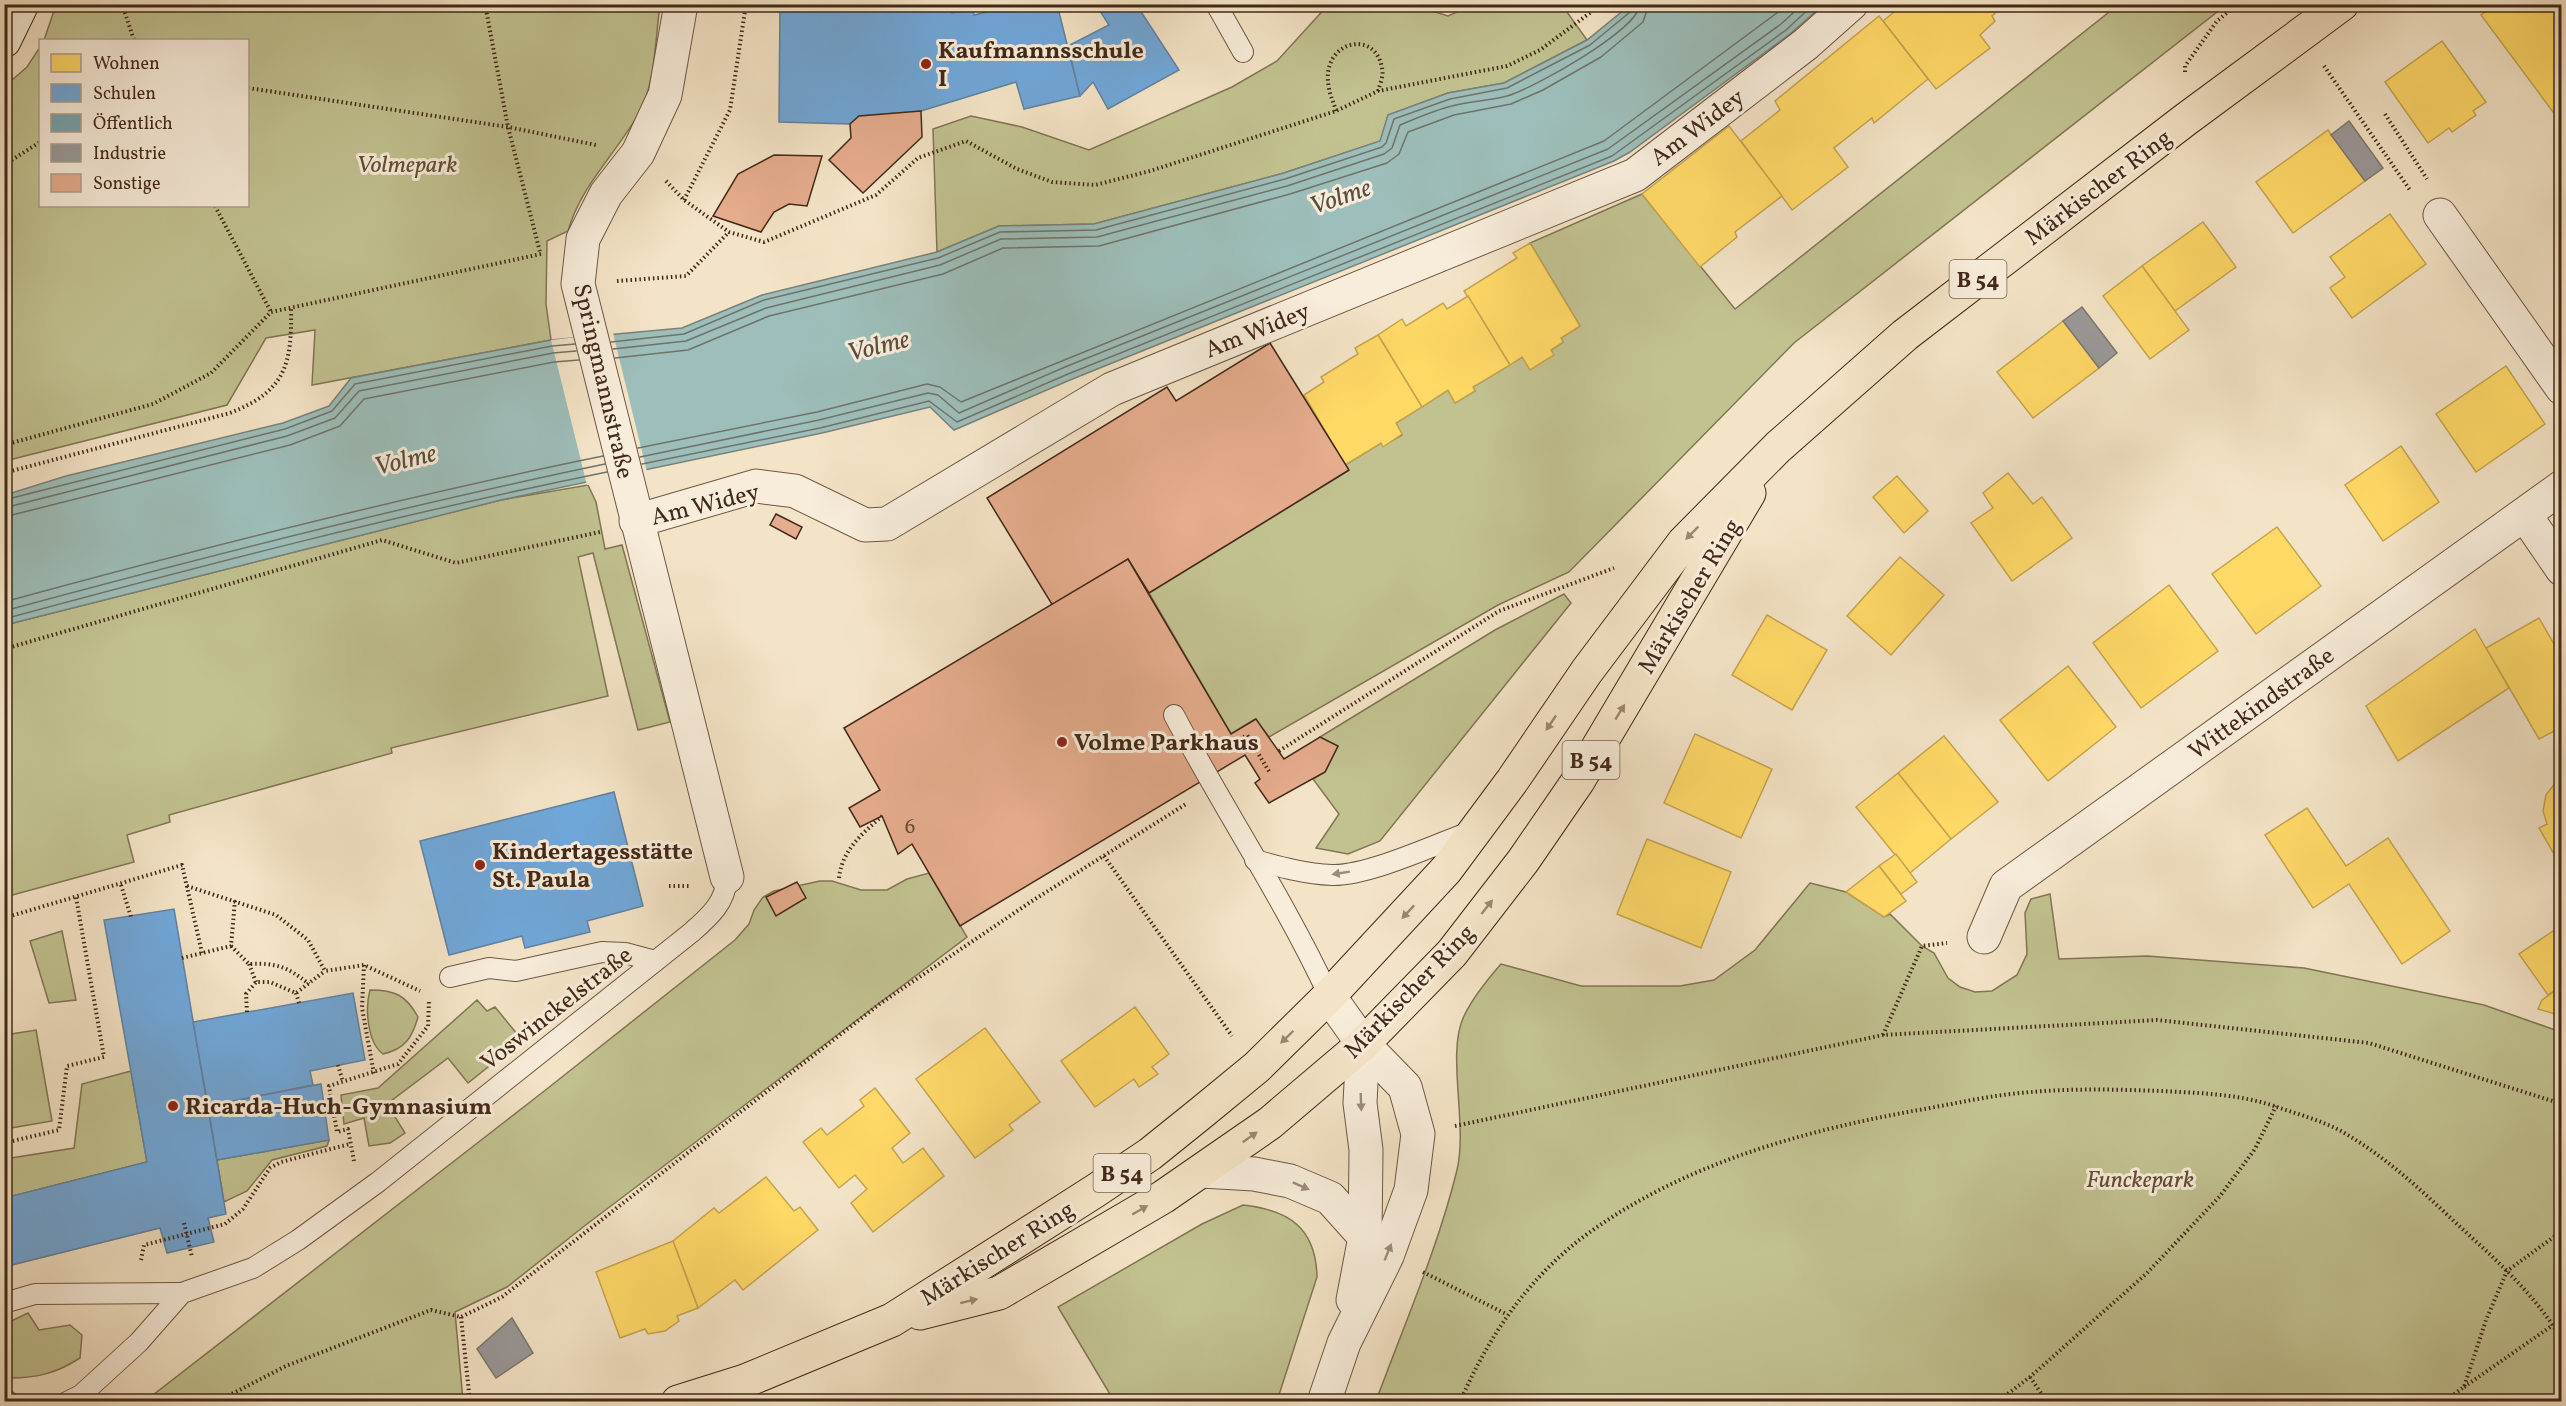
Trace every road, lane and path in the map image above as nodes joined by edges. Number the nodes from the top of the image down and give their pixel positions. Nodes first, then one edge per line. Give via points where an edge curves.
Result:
1 (22, 4) edge
2 (122, 4) edge
3 (485, 4) edge
4 (681, 4) edge
5 (746, 4) edge
6 (1216, 4) edge
7 (1602, 4) edge
8 (1851, 4) edge
9 (2342, 4) edge
10 (2303, 34) junction
11 (134, 39) edge
12 (4, 41) edge
13 (1243, 52) dead end
14 (249, 88) edge
15 (1378, 91) junction
16 (1336, 111) junction
17 (2385, 114) dead end
18 (508, 127) junction
19 (39, 143) edge
20 (638, 153) junction
21 (4, 165) edge
22 (2424, 171) dead end
23 (684, 200) junction
24 (216, 207) edge
25 (2440, 215) joint
26 (729, 232) junction
27 (578, 284) junction
28 (291, 307) junction
29 (271, 312) junction
30 (2562, 388) edge
31 (4, 445) edge
32 (1778, 447) junction
33 (4, 472) edge
34 (2562, 487) edge
35 (2525, 515) junction
36 (636, 521) junction
37 (1618, 566) dead end
38 (2562, 569) edge
39 (4, 649) edge
40 (1174, 715) dead end
41 (1236, 742) dead end
42 (1279, 750) dead end
43 (1270, 773) dead end
44 (1194, 799) dead end
45 (882, 816) dead end
46 (1476, 829) junction
47 (1104, 856) junction
48 (1255, 860) junction
49 (726, 877) joint
50 (839, 878) dead end
51 (121, 885) junction
52 (187, 886) junction
53 (76, 897) junction
54 (235, 900) junction
55 (131, 917) dead end
56 (4, 918) edge
57 (1984, 937) joint
58 (231, 946) junction
59 (202, 953) junction
60 (182, 958) dead end
61 (655, 961) junction
62 (249, 964) junction
63 (364, 964) junction
64 (325, 970) junction
65 (450, 977) dead end
66 (256, 982) junction
67 (309, 984) junction
68 (296, 993) junction
69 (1329, 996) junction
70 (299, 1003) dead end
71 (247, 1012) dead end
72 (1883, 1035) junction
73 (1363, 1044) junction
74 (1238, 1045) dead end
75 (338, 1065) dead end
76 (374, 1074) junction
77 (343, 1082) junction
78 (2562, 1104) edge
79 (2276, 1106) junction
80 (348, 1129) dead end
81 (1418, 1134) junction
82 (4, 1143) edge
83 (350, 1144) dead end
84 (1202, 1171) junction
85 (184, 1223) dead end
86 (2562, 1231) edge
87 (186, 1234) junction
88 (1365, 1237) junction
89 (152, 1244) dead end
90 (189, 1248) dead end
91 (2507, 1271) junction
92 (1455, 1288) dead end
93 (182, 1293) junction
94 (4, 1303) edge
95 (1506, 1314) junction
96 (461, 1317) junction
97 (892, 1320) junction
98 (2553, 1325) junction
99 (2562, 1340) edge
100 (1344, 1342) junction
101 (2030, 1377) junction
102 (2464, 1387) junction
103 (4, 1399) edge
104 (9, 1401) edge
105 (67, 1401) edge
106 (216, 1401) edge
107 (470, 1401) edge
108 (678, 1401) edge
109 (1324, 1401) edge
110 (1460, 1401) edge
111 (1997, 1401) edge
112 (2047, 1401) edge
113 (2444, 1401) edge

1 - 12 street
2 - 11 path
3 - 18 path
4 - 20 street, Springmannstraße via 665,95
5 - 23 path via 730,110
6 - 13 lane
7 - 15 path via 1540,50 1507,66
8 - 36 street, Am Widey via 1806,44 1635,175 1112,389 887,524 865,525 795,491 756,486
9 - 10 main road, Märkischer Ring / B 54
10 - 25 path via 2405,186
10 - 32 main road, Märkischer Ring / B 54 via 1905,335
14 - 18 path
15 - 16 path
15 - 16 path via 1383,70 1379,57 1366,46 1340,47 1331,60 1328,77
16 - 26 path via 1095,185 1052,182 1017,169 966,141 918,158 876,195 764,242
17 - 22 path
18 - 20 path
18 - 28 path via 541,254
19 - 21 path
20 - 23 path
20 - 27 street, Springmannstraße via 606,194 583,239
23 - 26 path
24 - 29 path
25 - 30 street
26 - 27 path via 686,276
27 - 36 street, Springmannstraße
28 - 29 path
28 - 33 path via 289,359 270,390 256,403
29 - 31 path via 211,373 153,404
32 -> 46 main road, Märkischer Ring / B 54 via 1684,542
73 -> 32 main road, Märkischer Ring / B 54 via 1452,953 1529,852 1578,781
34 - 35 street, Wittekindstraße
35 - 38 street
35 - 57 street, Wittekindstraße via 2006,886
36 - 39 path via 582,538 456,563 382,540
36 - 49 street, Springmannstraße
37 - 42 path via 1499,611
40 - 48 lane
41 - 43 path via 1247,735
44 - 47 path
45 - 50 path via 856,839 840,864
46 -> 48 lane via 1409,855 1334,875
46 -> 69 main road, Märkischer Ring / B 54 via 1446,870
47 - 74 path
47 - 96 path via 881,1003 502,1297
48 - 69 lane via 1300,934
49 - 61 lane, Voswinckelstraße via 726,890 716,910
51 - 52 path via 182,865
51 - 53 path
51 - 55 path
52 - 54 path
52 - 59 path
53 - 56 path
53 - 82 path via 104,1057 67,1066 59,1130
54 - 58 path
54 - 64 path via 276,915 308,940
57 - 72 path via 1922,946
58 - 59 path
58 - 62 path
59 - 60 path
61 - 65 lane via 602,952 516,971 489,968
61 - 93 lane, Voswinckelstraße via 378,1182 298,1240 253,1268
62 - 66 path
62 - 67 path via 276,963
63 - 64 path
63 - 76 path via 362,1008
63 - 76 path via 417,988 430,1002 428,1026 398,1064
64 - 67 path
66 - 68 path via 270,982
66 - 71 path via 246,994
67 - 68 path
68 - 70 path
69 - 73 street
69 -> 97 main road, Märkischer Ring / B 54 via 1257,1067 1150,1154
72 - 78 path via 2157,1020 2369,1043
72 - 81 path
73 - 81 street via 1405,1087
84 -> 73 main road, Märkischer Ring / B 54 via 1270,1123
73 -> 88 street via 1360,1102 1366,1150
75 - 77 path
76 - 77 path
77 - 80 path via 329,1086 337,1132
79 - 91 path via 2337,1129 2388,1161
79 - 95 path via 2242,1097 2099,1088 2016,1094 1864,1120 1781,1142 1700,1169 1664,1186 1590,1232 1553,1262
79 - 101 path via 2255,1149 2220,1196 2147,1273
100 -> 81 street via 1387,1256 1411,1190
83 - 87 path via 270,1168 243,1209 225,1224
84 -> 88 street via 1290,1181 1330,1198
97 -> 84 main road, Märkischer Ring / B 54 via 999,1293
85 - 87 path
86 - 91 path
87 - 89 path
87 - 90 path
88 - 100 street
91 - 98 path
91 - 102 path
92 - 95 path
93 - 94 lane, Voswinckelstraße via 35,1294
93 - 105 lane, Voswinckelstraße via 139,1342 81,1395
95 - 110 path
96 - 106 path via 431,1310 286,1366
96 - 107 path
97 - 108 main road, Märkischer Ring / B 54 via 745,1381
98 - 99 path
98 - 102 path
100 - 109 street
101 - 111 path
101 - 112 path
102 - 113 path
103 - 104 lane

